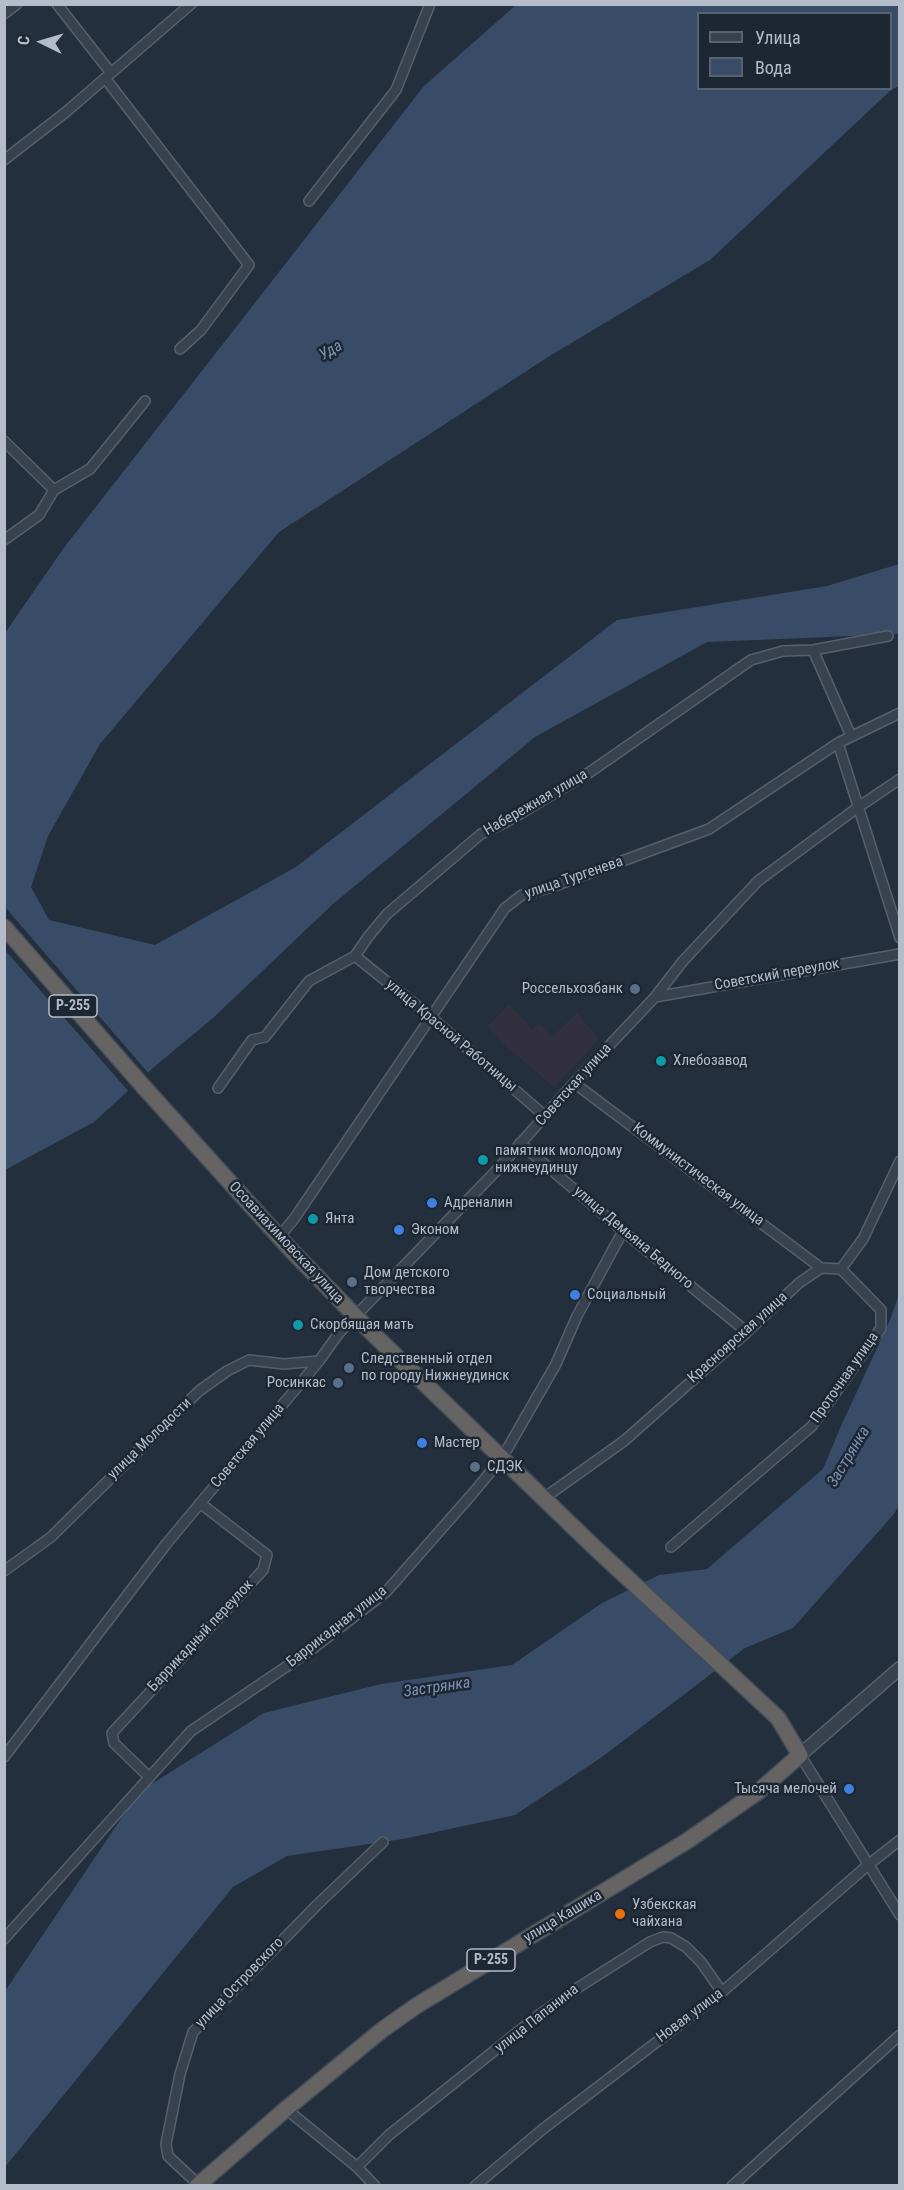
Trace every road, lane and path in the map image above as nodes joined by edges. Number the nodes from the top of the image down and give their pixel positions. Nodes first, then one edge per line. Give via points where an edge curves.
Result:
1 (17, 4) edge
2 (57, 4) edge
3 (191, 4) edge
4 (430, 4) edge
5 (4, 14) edge
6 (108, 76) junction
7 (4, 159) edge
8 (309, 201) dead end
9 (180, 349) dead end
10 (145, 401) dead end
11 (4, 441) edge
12 (54, 490) junction
13 (4, 540) edge
14 (888, 636) dead end
15 (813, 650) junction
16 (900, 713) edge
17 (851, 736) junction
18 (838, 743) junction
19 (900, 779) edge
20 (857, 807) junction
21 (4, 927) edge
22 (900, 938) edge
23 (900, 954) edge
24 (356, 956) junction
25 (655, 997) junction
26 (432, 1018) junction
27 (574, 1083) junction
28 (218, 1088) dead end
29 (545, 1116) junction
30 (520, 1143) junction
31 (900, 1161) edge
32 (622, 1231) junction
33 (279, 1237) junction
34 (821, 1268) junction
35 (841, 1269) junction
36 (355, 1316) junction
37 (747, 1332) junction
38 (319, 1361) junction
39 (502, 1458) junction
40 (544, 1498) junction
41 (200, 1503) junction
42 (671, 1547) dead end
43 (4, 1570) edge
44 (900, 1668) edge
45 (800, 1755) junction
46 (4, 1757) edge
47 (149, 1777) junction
48 (900, 1840) edge
49 (383, 1842) dead end
50 (868, 1865) junction
51 (900, 1915) edge
52 (4, 1939) edge
53 (722, 1992) junction
54 (900, 2035) edge
55 (285, 2109) junction
56 (357, 2168) junction
57 (198, 2185) edge
58 (375, 2186) edge
59 (475, 2186) edge
60 (732, 2186) edge

1 - 5 street
2 - 6 street
3 - 6 street
4 - 8 street via 396,90
6 - 7 street
6 - 9 street via 249,265 201,330
10 - 12 street via 90,469
11 - 12 street
12 - 13 street via 39,515
14 - 15 street, Набережная улица
15 - 17 street
15 - 24 street, Набережная улица via 783,651 751,660 590,772 481,834 387,914
16 - 17 street, улица Тургенева
17 - 18 street, улица Тургенева
18 - 20 street
18 - 26 street, улица Тургенева via 709,830 522,895 505,908
19 - 20 street, Советская улица
20 - 22 street
20 - 25 street, Советская улица via 758,881
21 - 33 highway, Осоавиахимовская улица / Р-255
23 - 25 street, Советский переулок
24 - 26 street, улица Красной Работницы
24 - 28 street, Набережная улица via 309,981 265,1036 252,1040
25 - 27 street, Советская улица
26 - 29 street, улица Красной Работницы
26 - 33 street, улица Тургенева
27 - 29 street, Советская улица
27 - 34 street, Коммунистическая улица
29 - 30 street, Советская улица
30 - 32 street, улица Демьяна Бедного
30 - 36 street, Советская улица
31 - 35 street via 863,1239
32 - 37 street, улица Демьяна Бедного
32 - 39 street, Баррикадная улица via 556,1364
33 - 36 highway, Осоавиахимовская улица / Р-255
34 - 35 street
34 - 37 street, Красноярская улица via 799,1283
35 - 42 street, Проточная улица via 881,1310 880,1328 812,1426
36 - 38 street, Советская улица
36 - 39 highway, Осоавиахимовская улица / Р-255
37 - 40 street, Красноярская улица via 624,1441
38 - 41 street, Советская улица
38 - 43 street, улица Молодости via 284,1364 249,1360 227,1371 199,1391 51,1537
39 - 40 highway, Осоавиахимовская улица / Р-255
39 - 47 street, Баррикадная улица via 386,1592 311,1650 191,1731
40 - 45 highway, Осоавиахимовская улица / Р-255 via 778,1718
41 - 46 street, Советская улица
41 - 47 street, Баррикадный переулок via 267,1555 263,1570 112,1733 114,1743
44 - 45 street, улица Кашика
45 - 50 street
45 - 55 highway, улица Кашика / Р-255 via 759,1791 687,1841 416,2006
47 - 52 street, Баррикадная улица
48 - 50 street, Новая улица
49 - 57 street, улица Островского via 193,2032 166,2144 168,2156
50 - 51 street
50 - 53 street, Новая улица
53 - 56 street, улица Папанина via 686,1947 663,1937 650,1942 539,2015 389,2135
53 - 59 street, Новая улица
54 - 60 street
55 - 56 street
55 - 57 highway, улица Кашика / Р-255
56 - 58 street

